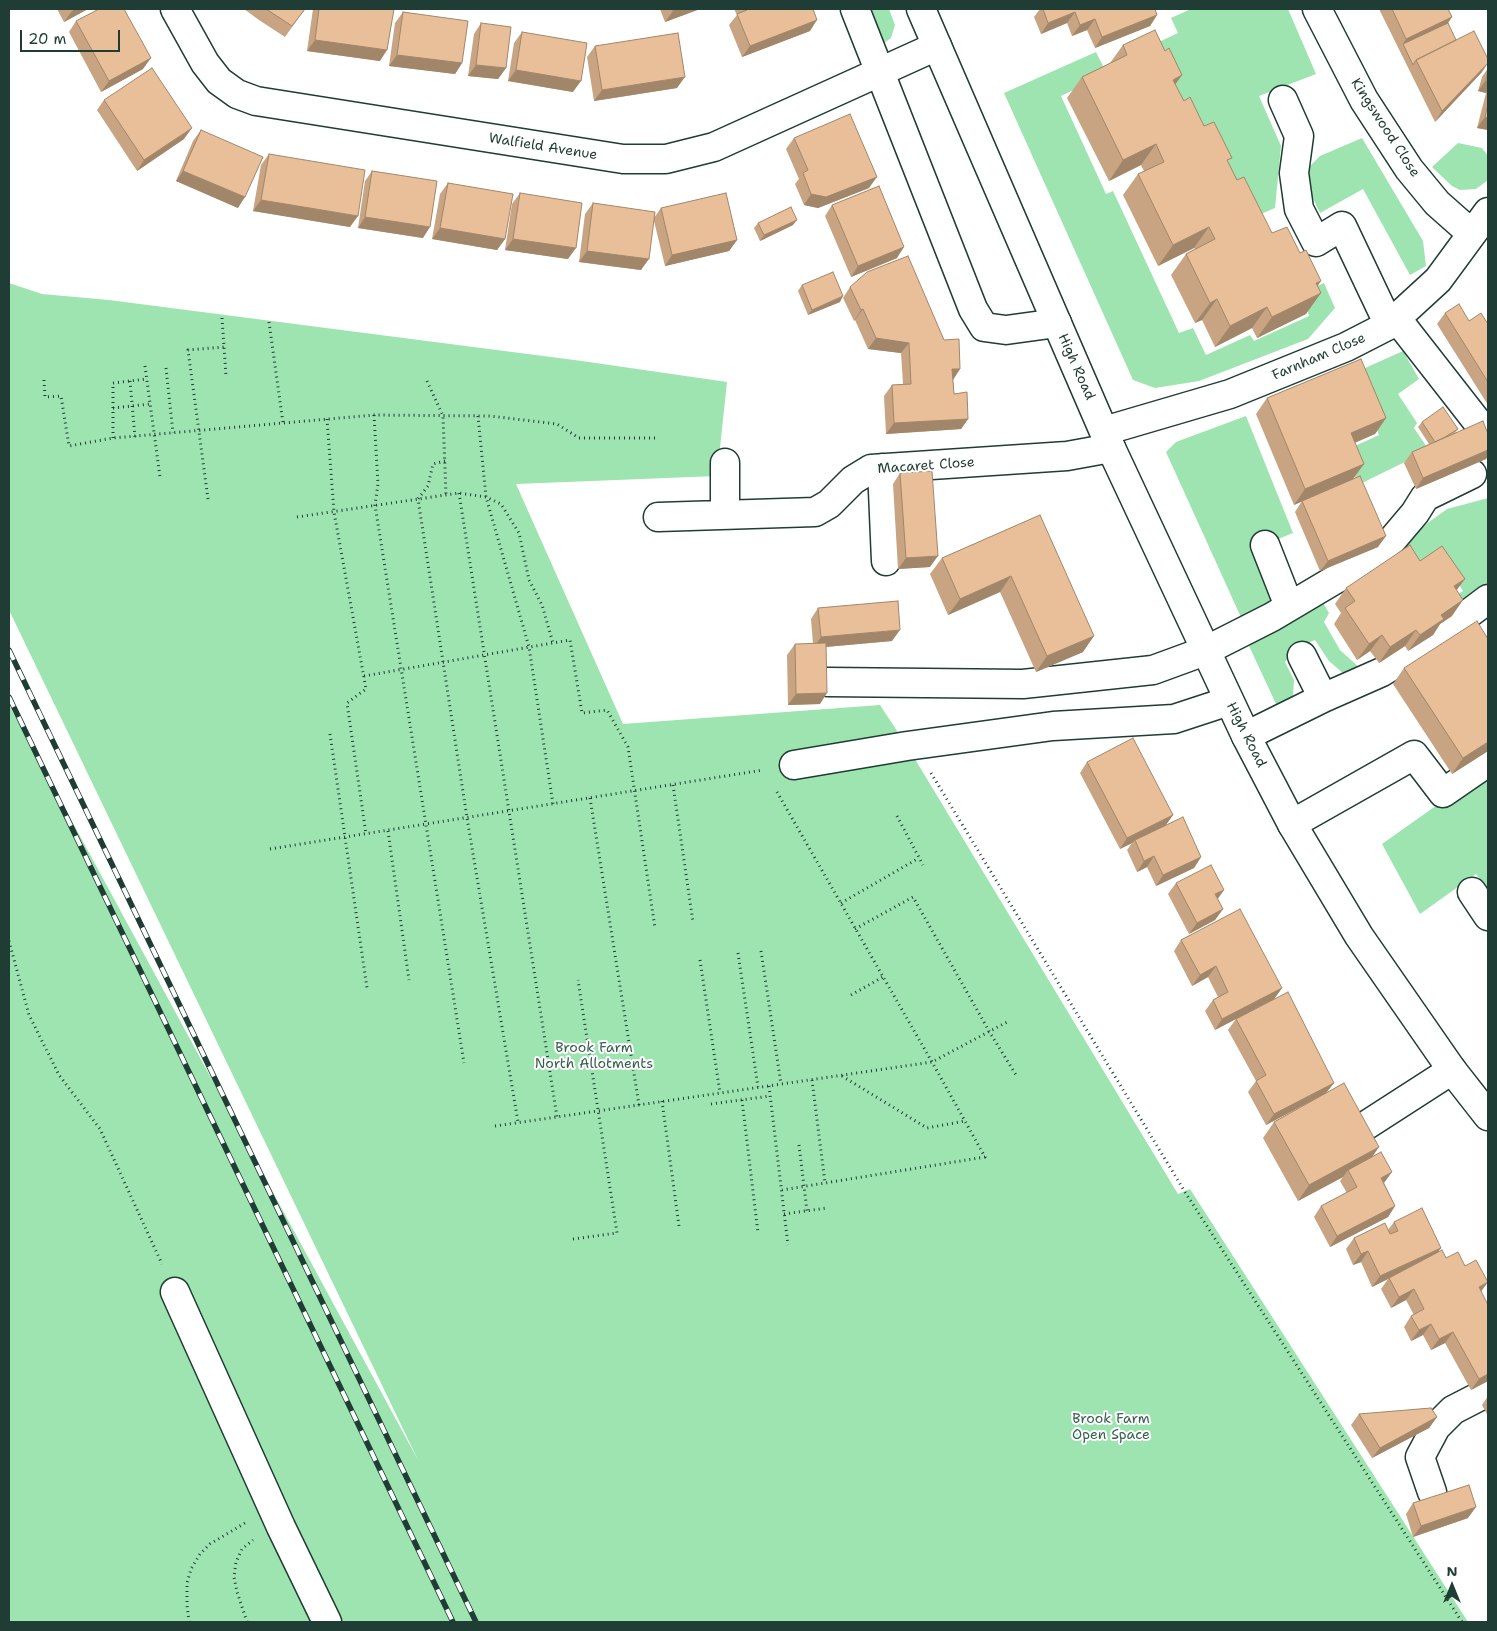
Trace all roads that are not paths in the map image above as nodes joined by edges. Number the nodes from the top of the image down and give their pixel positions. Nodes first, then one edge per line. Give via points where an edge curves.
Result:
1 (175, 9) edge
2 (855, 9) edge
3 (921, 9) edge
4 (1317, 9) edge
5 (936, 46) junction
6 (879, 71) junction
7 (1283, 100) dead end
8 (1488, 212) edge
9 (1472, 234) junction
10 (1393, 322) junction
11 (1057, 324) junction
12 (1479, 424) edge
13 (1108, 439) junction
14 (725, 463) dead end
15 (882, 468) junction
16 (1472, 474) edge
17 (725, 514) junction
18 (658, 516) dead end
19 (1265, 545) dead end
20 (886, 561) dead end
21 (1488, 599) edge
22 (1289, 606) junction
23 (1205, 651) junction
24 (1302, 656) dead end
25 (827, 682) edge
26 (1323, 698) junction
27 (1229, 701) junction
28 (1246, 736) junction
29 (1488, 762) edge
30 (794, 765) road end
31 (1292, 824) junction
32 (1472, 892) dead end
33 (1488, 916) edge
34 (1452, 1070) junction
35 (1488, 1116) edge
36 (1362, 1128) edge
37 (175, 1292) road end
38 (1488, 1392) edge
39 (1432, 1492) dead end
40 (327, 1622) edge

1 - 6 street, Walfield Avenue via 218,81 237,94 256,101 623,159 666,159 714,147
2 - 6 street, High Road
3 - 5 street, High Road
4 - 9 street, Kingswood Close via 1364,100 1410,169 1437,202
5 - 6 street, Walfield Avenue
5 - 11 street, High Road
6 - 11 street, High Road via 973,308 984,327 1006,330
7 - 10 street via 1299,136 1294,173 1299,209 1316,242 1342,226
8 - 9 street, Farnham Close
9 - 10 street, Farnham Close via 1438,280
10 - 12 street
10 - 13 street, Farnham Close via 1346,347
11 - 13 street, High Road
13 - 15 street, Macaret Close via 1067,456
13 - 23 street, High Road
14 - 17 street
15 - 17 street, Macaret Close via 871,469 853,480 829,504 815,512
15 - 20 street
16 - 22 street via 1425,497 1392,539 1368,560
17 - 18 street, Macaret Close
19 - 22 street
21 - 26 street via 1439,636 1382,672
22 - 23 street
23 - 25 street via 1153,670 1023,684
23 - 27 street, High Road
24 - 26 street
26 - 28 street
27 - 28 street, High Road
27 - 30 street via 1174,719 1053,726
28 - 31 street, High Road
29 - 31 street via 1443,793 1414,754
31 - 34 street, High Road via 1359,936
32 - 33 street
34 - 35 street, High Road
34 - 36 street
37 - 40 street
38 - 39 street via 1453,1410 1436,1428 1420,1457

